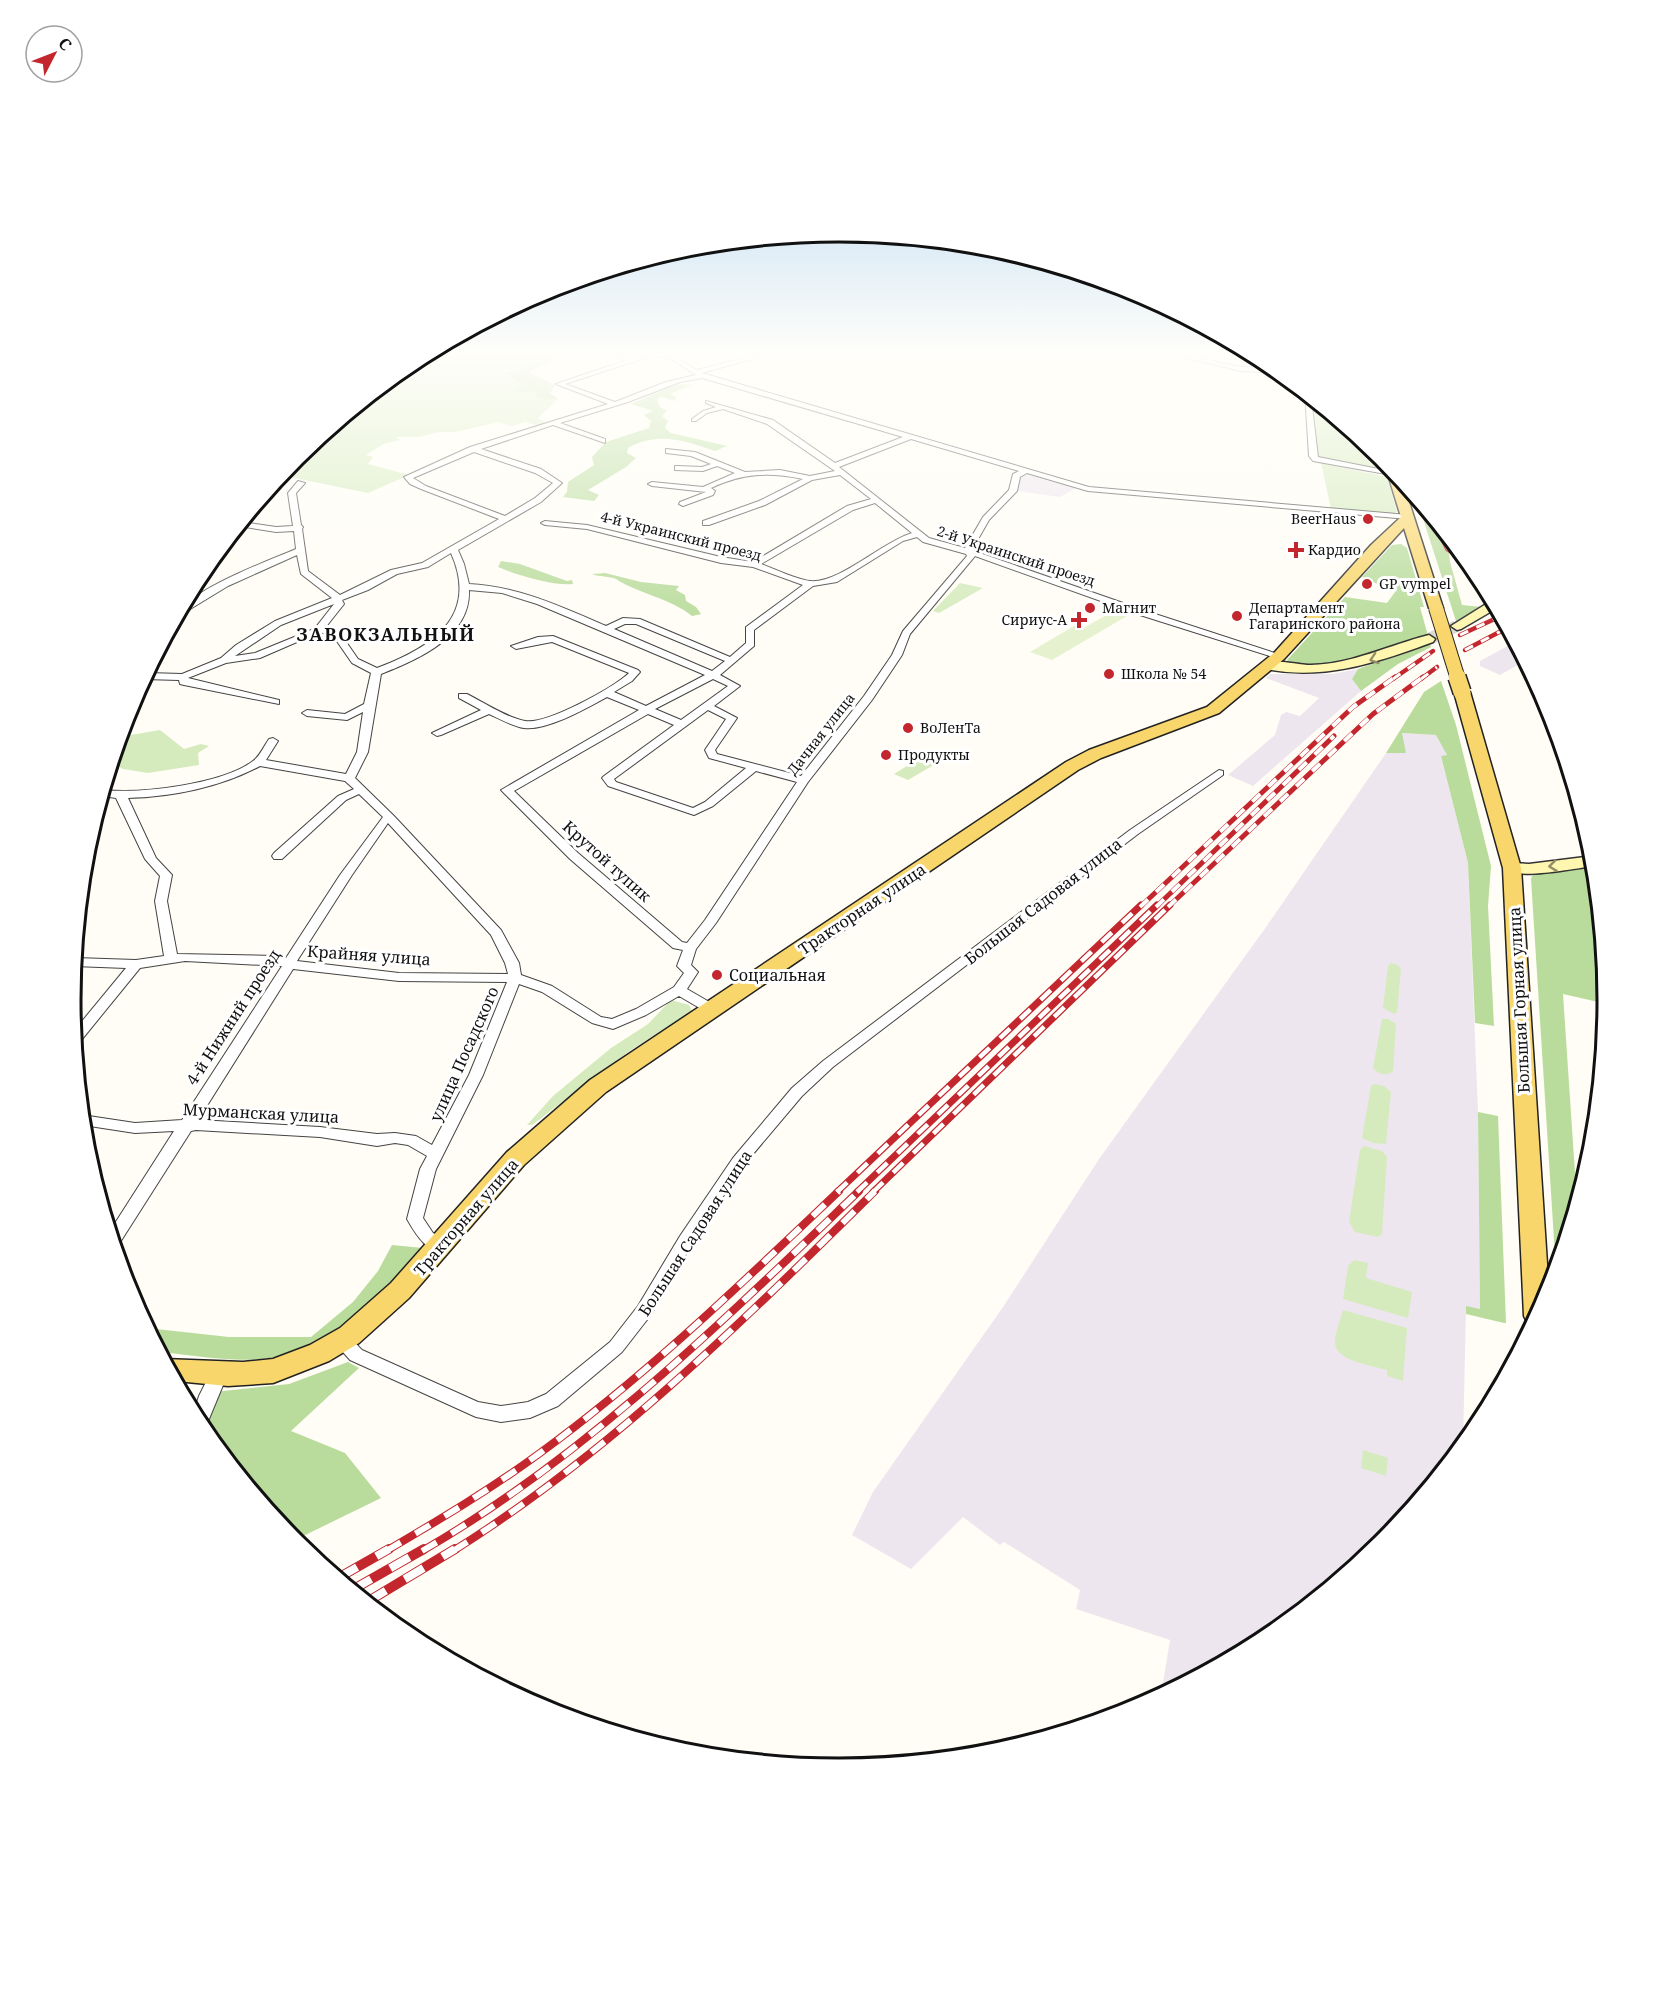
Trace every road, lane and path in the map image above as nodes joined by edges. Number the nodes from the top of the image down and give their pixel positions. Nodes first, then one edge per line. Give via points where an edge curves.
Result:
1 (484, 445) edge
2 (804, 445) edge
3 (891, 445) edge
4 (933, 445) edge
5 (1312, 445) edge
6 (473, 449) junction
7 (669, 451) dead end
8 (717, 464) junction
9 (678, 468) dead end
10 (838, 469) junction
11 (1380, 469) edge
12 (1024, 472) junction
13 (744, 474) junction
14 (810, 478) junction
15 (302, 483) dead end
16 (652, 484) dead end
17 (705, 489) junction
18 (1399, 489) edge
19 (874, 501) junction
20 (683, 504) dead end
21 (1408, 517) junction
22 (505, 519) junction
23 (545, 523) dead end
24 (706, 523) dead end
25 (250, 524) edge
26 (299, 527) junction
27 (917, 534) junction
28 (1382, 544) junction
29 (453, 549) junction
30 (1418, 549) junction
31 (301, 550) junction
32 (971, 553) junction
33 (754, 565) junction
34 (810, 584) junction
35 (465, 587) junction
36 (339, 599) junction
37 (194, 603) edge
38 (1487, 608) edge
39 (1457, 626) tunnel mouth
40 (319, 629) junction
41 (606, 629) junction
42 (1429, 639) tunnel mouth
43 (516, 646) dead end
44 (224, 660) junction
45 (730, 660) junction
46 (1273, 661) junction
47 (376, 672) junction
48 (714, 675) junction
49 (154, 676) edge
50 (183, 677) junction
51 (607, 693) junction
52 (463, 696) dead end
53 (274, 702) dead end
54 (369, 705) junction
55 (709, 707) junction
56 (491, 710) junction
57 (648, 710) junction
58 (307, 713) dead end
59 (681, 724) junction
60 (437, 733) dead end
61 (273, 741) dead end
62 (258, 762) junction
63 (753, 768) junction
64 (1219, 773) dead end
65 (349, 778) junction
66 (804, 780) junction
67 (360, 789) junction
68 (110, 794) edge
69 (122, 796) junction
70 (390, 818) junction
71 (278, 856) dead end
72 (1584, 862) edge
73 (1512, 868) junction
74 (690, 948) junction
75 (171, 957) junction
76 (83, 962) edge
77 (290, 963) junction
78 (136, 964) junction
79 (515, 978) junction
80 (679, 990) junction
81 (713, 1010) junction
82 (82, 1030) edge
83 (91, 1121) edge
84 (185, 1126) junction
85 (435, 1154) junction
86 (117, 1232) edge
87 (442, 1246) junction
88 (1536, 1297) edge
89 (343, 1342) junction
90 (178, 1370) edge
91 (219, 1373) junction
92 (203, 1412) edge

1 - 6 street
2 - 10 street, 2-й Украинский проезд
3 - 10 street
4 - 12 street
5 - 11 street via 1316,459
6 - 22 street via 557,480 553,490
6 - 22 street via 408,477 412,484
7 - 8 street via 692,454
8 - 9 street via 703,469
8 - 13 street
10 - 14 street
10 - 19 street, 2-й Украинский проезд
12 - 21 street via 1099,491
12 - 32 street, Дачная улица via 1016,476 1013,491 986,519 969,548
13 - 14 street via 780,472
13 - 17 street
14 - 24 street via 762,503
15 - 26 street via 292,493
16 - 17 street via 671,489
17 - 20 street via 711,491
18 - 21 main road, Большая Горная улица
19 - 27 street, 2-й Украинский проезд via 896,514
19 - 33 street via 850,508
21 - 28 main road, Тракторная улица
21 - 30 main road, Большая Горная улица
22 - 29 street
23 - 33 street, 4-й Украинский проезд via 587,527
25 - 26 street via 281,532
26 - 31 street
27 - 32 street, 2-й Украинский проезд via 940,546
27 - 34 street via 900,539 834,580
28 - 30 main road via 1403,543
28 - 46 main road, Тракторная улица
29 - 35 street
29 - 36 street via 425,565 394,572
30 - 73 main road, Большая Горная улица, bridge
31 - 36 street via 304,572
31 - 37 street via 225,584
32 - 46 street, 2-й Украинский проезд
32 - 66 street, Дачная улица via 906,633 897,655 868,698
33 - 34 street, 4-й Украинский проезд
34 - 45 street via 749,629 751,644
35 - 41 street via 522,597
35 - 47 street via 454,627 407,660
36 - 40 street
36 - 44 street via 278,623
38 - 39 street
40 - 44 street via 256,656
40 - 47 street via 337,635 355,661
41 - 45 street via 622,621 638,621
41 - 48 street
42 -> 46 street via 1346,667 1300,670
43 - 51 street via 553,639 633,669 632,676
44 - 50 street
45 - 48 street
46 - 81 main road, Тракторная улица via 1213,710 1071,766
47 - 54 street
48 - 55 street via 735,686
48 - 57 street
49 - 50 street
50 - 53 street via 184,682 193,685
51 - 56 street via 547,721 526,725
51 - 57 street
52 - 56 street
54 - 58 street via 347,717
54 - 65 street via 359,765
55 - 59 street
55 - 63 street via 732,718 709,752
56 - 60 street
57 - 59 street
57 - 74 street, Крутой тупик via 507,790 574,856 678,945
59 - 63 street via 608,781 694,812
61 - 62 street
62 - 65 street
62 - 69 street via 206,785
63 - 66 street
64 - 89 street, Большая Садовая улица via 1134,832 828,1064 797,1092 738,1162 623,1338 574,1385 552,1400 530,1410 501,1414 476,1409 356,1355
65 - 67 street, улица Посадского
66 - 74 street, Дачная улица
67 - 70 street, улица Посадского
67 - 71 street via 342,798
68 - 69 street
69 - 75 street via 151,859 166,875 161,901
70 - 77 street, 4-й Нижний проезд via 346,875
70 - 79 street, улица Посадского via 496,933 512,963
72 -> 73 street
73 - 88 main road, Большая Горная улица
74 - 80 street via 684,966 691,972
75 - 77 street, Крайняя улица
75 - 78 street, Крайняя улица
76 - 78 street, Крайняя улица
77 - 79 street, Крайняя улица via 399,977
77 - 84 street, 4-й Нижний проезд
78 - 82 street
79 - 80 street, Крайняя улица via 547,989 597,1020 613,1024
79 - 85 street, улица Посадского via 476,1075
80 - 81 street
81 - 87 main road, Тракторная улица via 598,1086 555,1121 490,1185
83 - 84 street, Мурманская улица via 135,1128
84 - 85 street, Мурманская улица via 271,1128 377,1140 395,1138 411,1140
84 - 86 street, 4-й Нижний проезд
85 - 87 street, улица Посадского via 416,1219 427,1238
87 - 89 main road, Тракторная улица via 377,1315
89 - 91 main road via 285,1368 258,1374
90 - 91 main road
91 - 92 street

